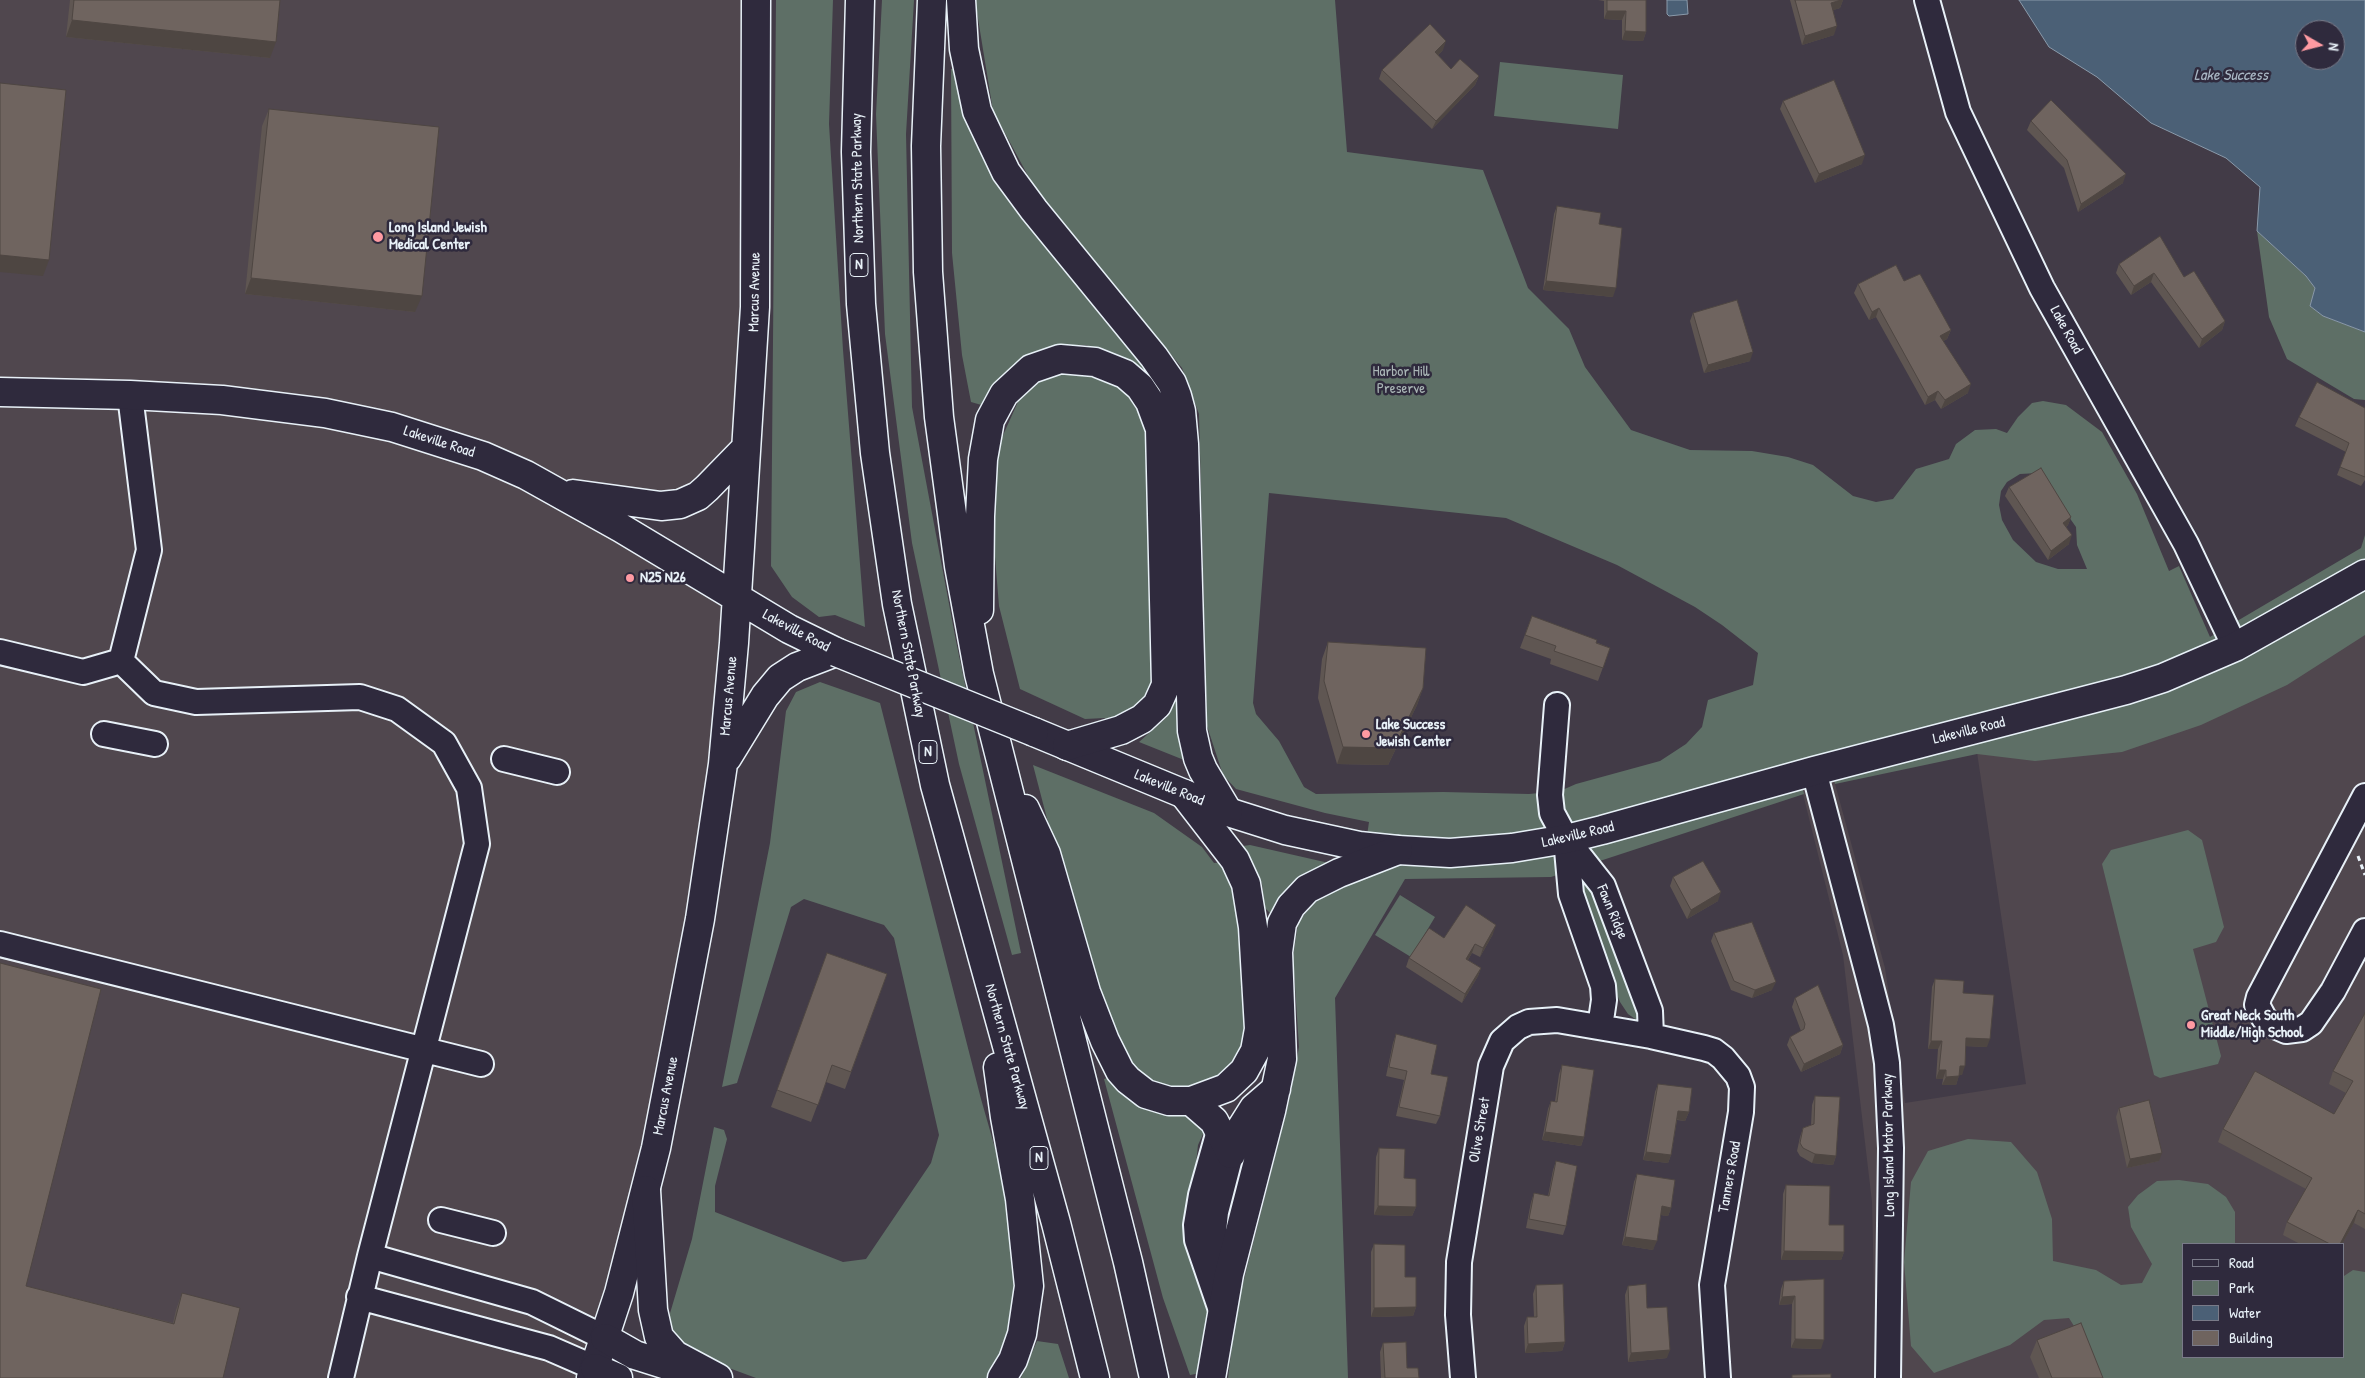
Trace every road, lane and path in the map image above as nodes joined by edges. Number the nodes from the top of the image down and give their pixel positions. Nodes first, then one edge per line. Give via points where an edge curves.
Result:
1 (756, 0) edge
2 (860, 0) edge
3 (932, 0) edge
4 (961, 0) edge
5 (1926, 0) edge
6 (0, 392) edge
7 (130, 395) junction
8 (746, 448) junction
9 (556, 492) junction
10 (2365, 574) edge
11 (737, 598) junction
12 (2235, 647) junction
13 (0, 652) edge
14 (836, 652) junction
15 (121, 661) junction
16 (979, 674) junction
17 (1557, 705) dead end
18 (104, 734) dead end
19 (155, 744) dead end
20 (1067, 746) junction
21 (998, 750) junction
22 (504, 759) dead end
23 (723, 764) junction
24 (1814, 771) junction
25 (557, 772) dead end
26 (1184, 794) junction
27 (2365, 796) edge
28 (1228, 812) junction
29 (1566, 839) junction
30 (1398, 850) junction
31 (2365, 931) edge
32 (0, 944) edge
33 (986, 971) junction
34 (1600, 1027) junction
35 (1651, 1036) junction
36 (424, 1050) junction
37 (481, 1064) dead end
38 (1276, 1089) junction
39 (1191, 1101) junction
40 (1225, 1142) junction
41 (646, 1190) junction
42 (441, 1220) dead end
43 (493, 1233) dead end
44 (370, 1256) junction
45 (360, 1297) junction
46 (1222, 1310) junction
47 (605, 1338) junction
48 (602, 1375) edge
49 (341, 1378) edge
50 (707, 1378) edge
51 (718, 1378) edge
52 (1002, 1378) edge
53 (1095, 1378) edge
54 (1154, 1378) edge
55 (1212, 1378) edge
56 (1463, 1378) edge
57 (1718, 1378) edge
58 (1888, 1378) edge

1 - 8 main road, Marcus Avenue via 755,307
2 - 33 main road, Northern State Parkway / N via 856,143 858,237 867,379 881,501 897,604 935,785
3 - 16 main road via 926,146 932,334 948,493
4 - 28 main road via 964,48 977,111 1006,172 1154,357 1172,383 1182,411 1192,731 1203,770
5 - 12 street, Lake Road via 1958,112 2042,288 2186,544
6 - 7 main road, Lakeville Road
7 - 9 main road, Lakeville Road via 325,413 392,427 483,456
7 - 15 street via 149,550
8 - 9 main road via 698,496 680,504 661,506
8 - 11 main road, Marcus Avenue
9 - 11 main road, Lakeville Road
10 - 12 main road, Lakeville Road
11 - 14 main road, Lakeville Road via 789,630
11 - 23 main road, Marcus Avenue
12 - 24 main road, Lakeville Road via 2126,690
13 - 15 street via 83,672
14 - 20 main road, Lakeville Road, bridge
14 - 23 main road via 797,666 780,678 765,696
15 - 36 street via 154,693 196,702 360,697 398,709 444,743 469,788 477,844
16 - 20 main road via 980,497 986,437 994,412 1012,385 1040,365 1070,359 1117,369 1140,387 1150,402 1160,429 1166,685 1157,705 1142,720 1121,730
16 - 21 main road
17 - 29 street via 1550,801 1552,813
18 - 19 street
20 - 26 main road, Lakeville Road
21 - 39 main road via 1046,854 1076,962 1113,1058 1128,1080 1146,1094 1169,1101
21 - 54 main road via 1128,1262
22 - 25 street
23 - 41 main road, Marcus Avenue via 700,918
24 - 29 main road, Lakeville Road
24 - 58 street, Long Island Motor Parkway via 1877,1008 1887,1063 1891,1148
26 - 28 main road, Lakeville Road
26 - 39 main road via 1235,860 1246,884 1253,928 1259,1029 1253,1056 1240,1075 1226,1088
27 - 31 street via 2259,997 2257,1005 2264,1018 2286,1031 2302,1029 2311,1023 2333,991
28 - 30 main road, Lakeville Road via 1321,838
29 - 30 main road, Lakeville Road via 1530,846 1450,853
29 - 34 street, Fawn Ridge via 1571,894 1603,986
29 - 35 street, Fawn Ridge via 1603,886 1650,1011
30 - 38 main road via 1316,884 1299,897 1286,914 1279,941 1282,1044
32 - 36 street
33 - 52 main road via 1028,1266 1028,1304 1022,1334 1013,1360
33 - 53 main road, Northern State Parkway / N
34 - 35 street, Olive Street
34 - 56 street, Olive Street via 1557,1020 1529,1022 1509,1034 1496,1052 1483,1109 1459,1262 1458,1315
35 - 57 street, Tanners Road via 1714,1051 1732,1066 1742,1087 1741,1112 1712,1285
36 - 37 street
36 - 44 street
38 - 40 main road via 1254,1108
38 - 46 main road via 1236,1242
39 - 40 main road via 1208,1114
40 - 46 street via 1214,1231
41 - 47 main road, Marcus Avenue
41 - 51 main road via 653,1310 659,1337 676,1355
42 - 43 street
44 - 45 street
44 - 47 street via 532,1302
45 - 48 street via 549,1348
45 - 49 street
46 - 55 main road
47 - 48 main road, Marcus Avenue
47 - 50 main road via 635,1354

